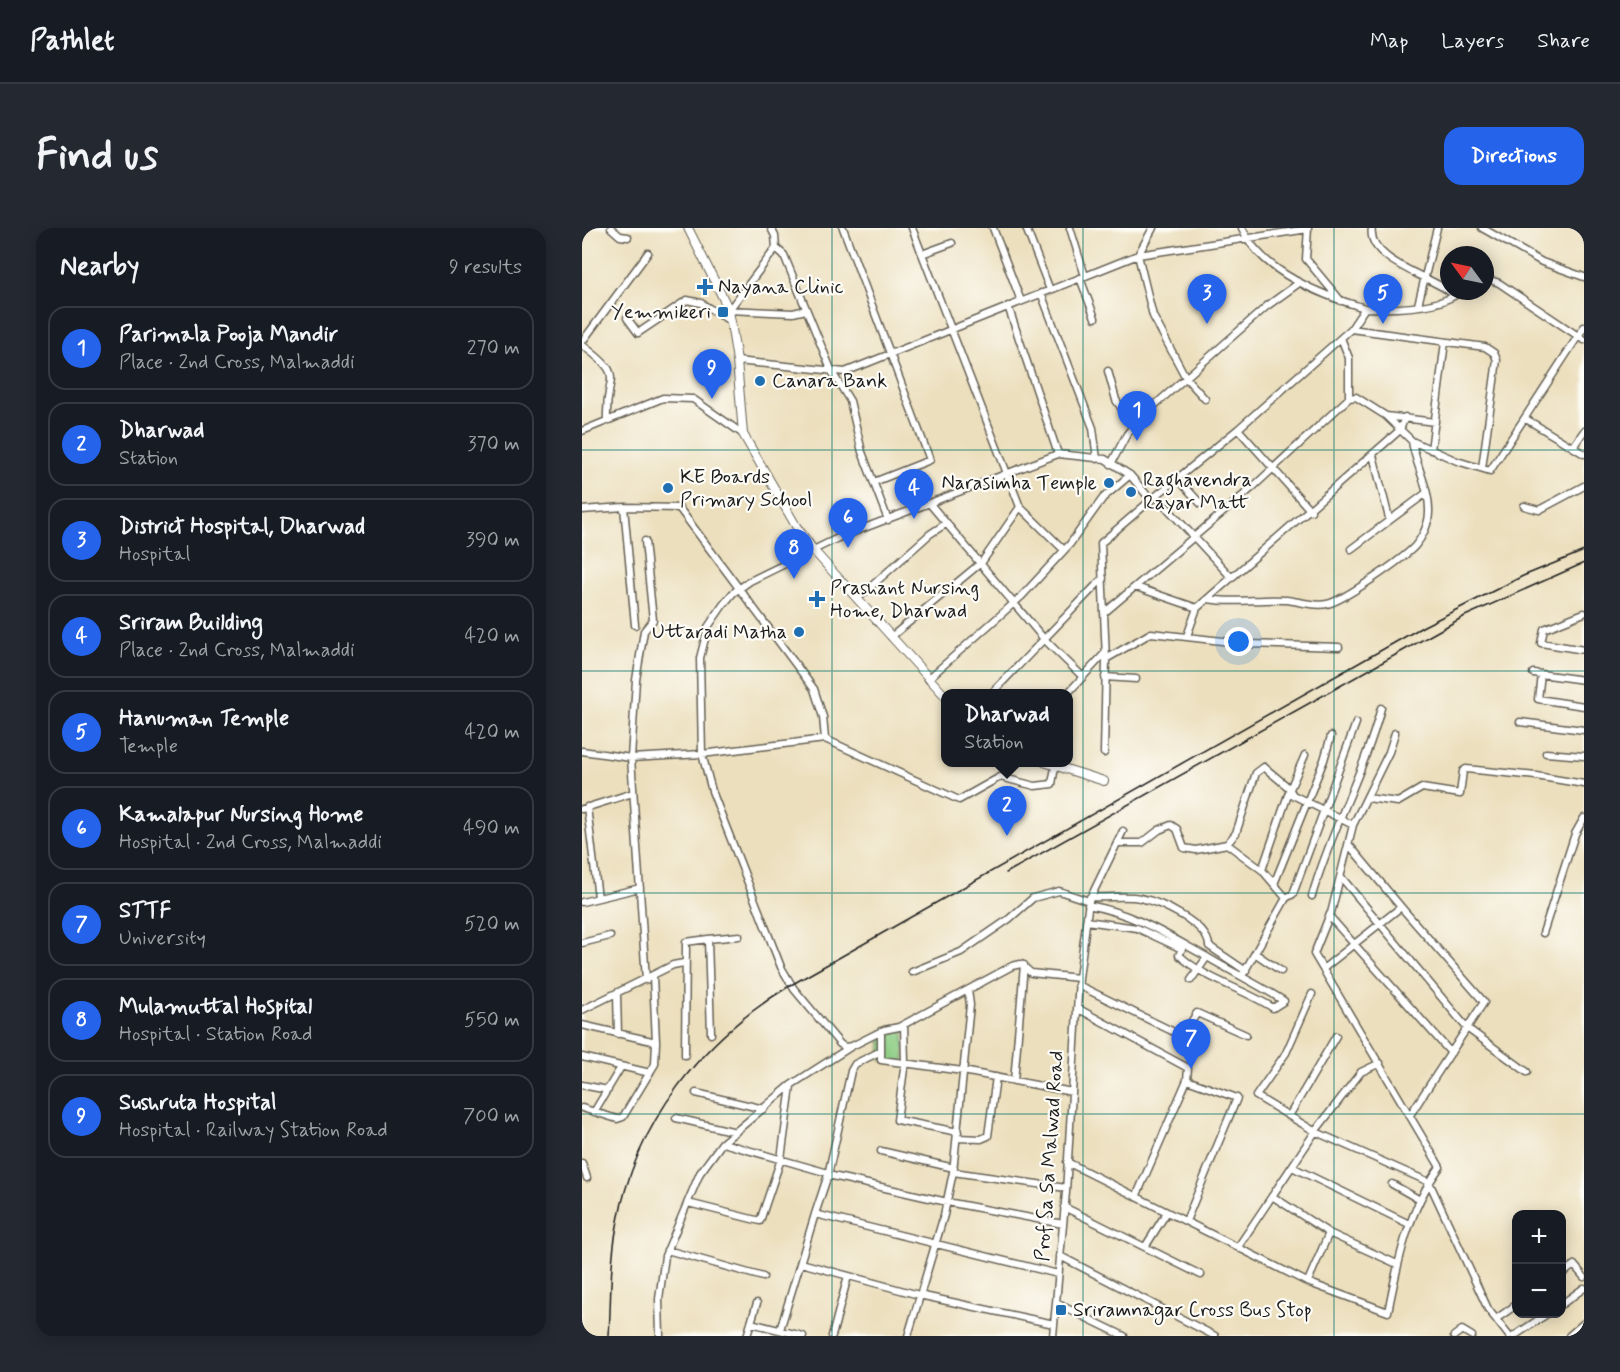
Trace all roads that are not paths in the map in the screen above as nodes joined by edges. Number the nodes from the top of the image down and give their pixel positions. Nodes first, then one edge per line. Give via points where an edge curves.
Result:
1 (610, 228) edge
2 (688, 228) edge
3 (771, 228) edge
4 (781, 228) edge
5 (843, 228) edge
6 (912, 228) edge
7 (993, 228) edge
8 (1026, 228) edge
9 (1070, 228) edge
10 (1153, 228) edge
11 (1242, 228) edge
12 (1308, 228) edge
13 (1372, 228) edge
14 (1437, 228) edge
15 (1482, 228) edge
16 (776, 236) junction
17 (628, 237) dead end
18 (1249, 239) junction
19 (952, 243) dead end
20 (776, 248) junction
21 (648, 253) dead end
22 (922, 254) junction
23 (1138, 255) junction
24 (1082, 277) junction
25 (1425, 277) junction
26 (1584, 277) edge
27 (1494, 281) edge
28 (1299, 284) junction
29 (1440, 286) edge
30 (1050, 290) junction
31 (1041, 293) junction
32 (1440, 299) edge
33 (1021, 301) junction
34 (1341, 301) junction
35 (1418, 305) junction
36 (1008, 306) junction
37 (1365, 308) junction
38 (729, 310) junction
39 (806, 310) junction
40 (627, 318) dead end
41 (1095, 318) dead end
42 (730, 321) junction
43 (1584, 327) edge
44 (951, 329) junction
45 (1351, 329) junction
46 (1341, 338) junction
47 (1581, 338) edge
48 (1445, 342) junction
49 (582, 344) edge
50 (891, 353) junction
51 (737, 360) junction
52 (1108, 371) dead end
53 (832, 372) junction
54 (1186, 378) junction
55 (1349, 398) junction
56 (1205, 399) dead end
57 (1386, 416) junction
58 (1405, 417) junction
59 (607, 419) junction
60 (1526, 419) junction
61 (1436, 422) junction
62 (1133, 426) junction
63 (1238, 429) junction
64 (1400, 430) junction
65 (582, 431) edge
66 (1584, 431) edge
67 (743, 434) junction
68 (1412, 441) junction
69 (1573, 447) junction
70 (1431, 450) junction
71 (1058, 454) junction
72 (1373, 454) junction
73 (1584, 454) edge
74 (1096, 459) junction
75 (1111, 464) junction
76 (1482, 468) junction
77 (1272, 470) junction
78 (1007, 473) junction
79 (1130, 475) junction
80 (1177, 478) junction
81 (874, 482) junction
82 (1584, 486) edge
83 (1425, 494) junction
84 (1153, 498) junction
85 (930, 504) junction
86 (1201, 504) dead end
87 (1524, 506) dead end
88 (624, 507) junction
89 (1020, 507) junction
90 (582, 510) edge
91 (1311, 511) junction
92 (1389, 518) junction
93 (888, 520) junction
94 (947, 523) junction
95 (1194, 537) junction
96 (645, 541) dead end
97 (1352, 549) dead end
98 (1064, 550) junction
99 (814, 551) junction
100 (981, 562) junction
101 (1102, 578) junction
102 (1232, 579) junction
103 (1136, 586) junction
104 (740, 588) junction
105 (857, 599) junction
106 (1208, 599) junction
107 (1014, 603) junction
108 (1197, 608) junction
109 (1104, 613) junction
110 (1584, 614) edge
111 (1573, 617) junction
112 (1584, 619) edge
113 (635, 625) dead end
114 (1187, 636) junction
115 (891, 637) junction
116 (1044, 639) junction
117 (1339, 647) dead end
118 (1584, 650) edge
119 (1106, 656) junction
120 (1083, 677) junction
121 (1105, 677) junction
122 (928, 679) junction
123 (1136, 679) dead end
124 (1584, 680) edge
125 (995, 689) edge
126 (1071, 689) edge
127 (941, 693) edge
128 (1584, 706) edge
129 (1381, 708) dead end
130 (1520, 722) dead end
131 (1356, 723) dead end
132 (1584, 730) edge
133 (1395, 734) dead end
134 (1331, 735) dead end
135 (825, 739) junction
136 (582, 750) edge
137 (1104, 753) dead end
138 (1546, 753) dead end
139 (702, 754) junction
140 (1305, 755) dead end
141 (1584, 756) edge
142 (631, 758) junction
143 (1055, 767) joint
144 (1104, 781) dead end
145 (1584, 784) edge
146 (1290, 789) junction
147 (633, 793) junction
148 (1367, 798) junction
149 (1306, 803) junction
150 (585, 808) edge
151 (1323, 812) junction
152 (1584, 818) edge
153 (1341, 819) junction
154 (1353, 825) junction
155 (1123, 831) dead end
156 (1119, 843) junction
157 (1227, 844) junction
158 (1350, 846) junction
159 (1262, 870) junction
160 (1341, 878) junction
161 (1274, 884) junction
162 (640, 888) junction
163 (1312, 896) dead end
164 (598, 898) junction
165 (1286, 898) junction
166 (1089, 901) junction
167 (582, 902) edge
168 (1401, 907) junction
169 (1330, 917) junction
170 (1086, 921) junction
171 (1381, 924) junction
172 (1543, 933) dead end
173 (610, 936) dead end
174 (740, 936) dead end
175 (708, 939) junction
176 (582, 943) edge
177 (1356, 945) junction
178 (1256, 954) junction
179 (1207, 957) junction
180 (684, 963) junction
181 (1024, 965) junction
182 (1324, 968) junction
183 (1197, 970) junction
184 (1281, 971) dead end
185 (912, 972) dead end
186 (1244, 974) junction
187 (653, 976) junction
188 (1079, 978) junction
189 (646, 980) junction
190 (1191, 980) dead end
191 (1078, 986) junction
192 (968, 990) junction
193 (617, 994) junction
194 (1312, 994) dead end
195 (1077, 1008) junction
196 (582, 1010) edge
197 (904, 1024) junction
198 (582, 1025) edge
199 (1467, 1028) junction
200 (881, 1031) junction
201 (618, 1034) junction
202 (711, 1034) dead end
203 (1246, 1035) dead end
204 (1336, 1036) dead end
205 (656, 1042) junction
206 (852, 1046) junction
207 (881, 1051) junction
208 (1451, 1053) junction
209 (685, 1055) dead end
210 (582, 1058) edge
211 (905, 1062) junction
212 (1380, 1063) junction
213 (621, 1067) junction
214 (963, 1071) junction
215 (1527, 1072) dead end
216 (650, 1073) junction
217 (996, 1077) junction
218 (1186, 1080) junction
219 (1014, 1081) junction
220 (582, 1085) edge
221 (791, 1085) junction
222 (608, 1090) junction
223 (1072, 1092) junction
224 (696, 1093) dead end
225 (582, 1108) edge
226 (764, 1109) junction
227 (594, 1112) junction
228 (1410, 1115) junction
229 (1289, 1116) junction
230 (676, 1118) dead end
231 (736, 1132) junction
232 (1316, 1132) junction
233 (958, 1135) junction
234 (723, 1143) junction
235 (881, 1151) dead end
236 (781, 1159) junction
237 (1068, 1162) junction
238 (582, 1163) edge
239 (1292, 1167) junction
240 (953, 1170) junction
241 (828, 1174) junction
242 (587, 1178) dead end
243 (1429, 1182) junction
244 (1392, 1184) dead end
245 (1066, 1188) junction
246 (1272, 1196) junction
247 (1136, 1197) junction
248 (1420, 1200) junction
249 (947, 1202) junction
250 (688, 1203) junction
251 (1064, 1207) junction
252 (1167, 1212) junction
253 (815, 1214) junction
254 (1186, 1221) junction
255 (1063, 1224) junction
256 (1409, 1224) junction
257 (1329, 1233) junction
258 (935, 1244) junction
259 (1145, 1247) junction
260 (1238, 1247) junction
261 (668, 1250) junction
262 (1060, 1256) junction
263 (801, 1263) junction
264 (1397, 1264) junction
265 (1566, 1271) edge
266 (1058, 1274) junction
267 (1201, 1275) dead end
268 (848, 1276) junction
269 (763, 1277) dead end
270 (1584, 1277) edge
271 (1309, 1279) dead end
272 (1584, 1288) edge
273 (919, 1295) junction
274 (1566, 1301) edge
275 (757, 1303) dead end
276 (1056, 1303) junction
277 (1512, 1308) edge
278 (1541, 1318) edge
279 (1496, 1319) junction
280 (751, 1323) junction
281 (1584, 1323) edge
282 (1054, 1324) junction
283 (780, 1330) junction
284 (660, 1336) edge
285 (747, 1336) edge
286 (803, 1336) edge
287 (832, 1336) edge
288 (908, 1336) edge
289 (1053, 1336) edge
290 (1124, 1336) edge
291 (1215, 1336) edge
292 (1454, 1336) edge
293 (1472, 1336) edge
294 (1509, 1336) edge
295 (1514, 1336) edge
296 (1569, 1336) edge

1 - 17 street
2 - 38 main road
3 - 16 street
4 - 16 street
5 - 50 street
6 - 22 street
7 - 33 street
8 - 30 street
9 - 24 street
10 - 23 street
11 - 18 street
12 - 18 street
12 - 34 street via 1306,259
13 - 25 street via 1374,243 1386,257
14 - 25 street
15 - 26 street via 1533,258
16 - 20 street
18 - 23 street
18 - 28 street
19 - 22 street
20 - 38 street
20 - 39 street via 784,255
21 - 49 street
22 - 44 street
23 - 24 street
23 - 54 street via 1153,316
24 - 30 street
24 - 41 street
25 - 29 street
25 - 35 street
27 - 47 street
28 - 34 street
28 - 54 street via 1267,306
30 - 31 street
31 - 33 street
31 - 74 street via 1093,428
32 - 35 street
33 - 36 street
34 - 37 street
35 - 37 street
36 - 44 street
36 - 71 street
37 - 45 street
38 - 39 street
38 - 42 main road
39 - 53 street
40 - 42 street via 638,333 687,300 701,303
42 - 51 main road
43 - 47 street
44 - 50 street
44 - 78 street
45 - 46 street
45 - 48 street
46 - 55 street via 1349,358
46 - 63 street
47 - 60 street
48 - 61 street
48 - 76 street via 1485,347 1494,352 1497,360
49 - 59 street via 607,363 611,371
50 - 53 street via 845,372
50 - 81 street via 930,460
51 - 53 street
51 - 67 main road
52 - 62 street via 1116,400
53 - 81 street via 850,401
54 - 56 street
54 - 62 street
55 - 57 street via 1356,397
55 - 77 street
57 - 58 street
57 - 64 street
58 - 61 street
58 - 64 street
59 - 65 street
59 - 67 street via 663,398 693,399
60 - 69 street
60 - 76 street via 1490,471
61 - 70 street
62 - 75 street
63 - 77 street
63 - 80 street
64 - 68 street
64 - 72 street
66 - 69 street
67 - 99 main road
68 - 70 street
68 - 83 street
69 - 73 street
70 - 76 street
71 - 74 street
71 - 78 street
72 - 91 street
72 - 92 street
74 - 75 street
75 - 79 street
77 - 91 street
77 - 95 street
78 - 85 street
78 - 89 street
79 - 84 street
79 - 98 street via 1103,498
80 - 84 street
80 - 86 street
81 - 93 street
82 - 87 street via 1539,510
83 - 92 street
83 - 106 street via 1427,523 1415,546 1339,601 1317,605 1285,600 1245,603
84 - 95 street
84 - 101 street via 1101,543
85 - 93 street
85 - 94 street
88 - 90 street
88 - 104 street via 679,508
88 - 113 street
89 - 98 street
89 - 100 street
91 - 102 street
92 - 97 street
93 - 99 street
94 - 100 street
94 - 105 street
95 - 102 street
95 - 103 street
96 - 142 street via 653,620 644,631 636,680
98 - 107 street
99 - 104 street
99 - 105 main road
100 - 107 street
100 - 115 street
101 - 109 street
101 - 116 street
102 - 106 street
103 - 108 street
103 - 109 street
104 - 135 street via 814,689
104 - 139 street via 723,605 703,640 699,704
105 - 115 main road
106 - 108 street
107 - 116 street
107 - 122 street
108 - 114 street
109 - 119 street
110 - 111 street
111 - 112 street
111 - 118 street via 1542,630 1541,643
114 - 117 street via 1249,644
114 - 119 street via 1151,633
115 - 122 main road
116 - 120 street
116 - 125 street
119 - 120 street
119 - 121 street
120 - 126 street
121 - 123 street
121 - 137 street
122 - 127 main road
124 - 128 street via 1537,674 1538,699
129 - 153 street
130 - 132 street
131 - 151 street
133 - 148 street
134 - 149 street
135 - 139 street
135 - 143 street via 959,800 1000,777 1035,786 1052,784
136 - 142 street
138 - 141 street
139 - 142 street
139 - 206 street via 712,791 781,967 794,989 840,1044
140 - 146 street
142 - 147 street
143 - 144 main road
145 - 148 street via 1466,769 1460,794 1422,788 1398,802
146 - 149 street
146 - 157 street via 1264,767 1256,773 1236,833
146 - 159 street
147 - 150 street
147 - 162 street
148 - 154 street
149 - 151 street
149 - 161 street
150 - 164 street
151 - 153 street
151 - 165 street via 1293,894
152 - 172 street via 1575,834
153 - 154 street
153 - 163 street
154 - 158 street
155 - 156 street
156 - 157 street via 1142,843 1172,825 1184,848 1189,850
156 - 166 street
157 - 159 street
158 - 160 street
158 - 168 street
159 - 161 street
160 - 169 street
160 - 171 street
161 - 165 street
162 - 164 street
162 - 189 street
164 - 167 street
165 - 178 street
166 - 170 street, Prof Sa Sa Malwad Road
166 - 179 street via 1155,926
166 - 185 street via 1059,891 1033,898 961,952
166 - 186 street via 1138,897 1167,907 1203,931 1209,937 1209,945
168 - 171 street
168 - 199 street via 1484,1002
169 - 177 street
169 - 182 street via 1314,954
170 - 183 street via 1137,928 1157,936 1182,949 1179,955
170 - 188 street, Prof Sa Sa Malwad Road
171 - 177 street
171 - 199 street
173 - 176 street
174 - 175 street
175 - 180 street via 684,942
175 - 202 street
177 - 182 street
177 - 208 street
178 - 184 street
178 - 186 street
179 - 183 street
179 - 186 street
180 - 187 street
180 - 209 street
181 - 188 street via 1031,973
181 - 192 street via 1012,966
181 - 219 street
182 - 212 street
183 - 186 street via 1273,1008 1284,1001
183 - 190 street
187 - 189 street
187 - 205 street
188 - 191 street, Prof Sa Sa Malwad Road
189 - 193 street
191 - 195 street, Prof Sa Sa Malwad Road
191 - 203 street via 1176,1033 1184,1033 1197,1013
192 - 197 street
192 - 214 street
193 - 196 street
193 - 201 street
194 - 229 street via 1286,1053 1256,1095
195 - 218 street via 1188,1068
195 - 223 street, Prof Sa Sa Malwad Road
197 - 200 street
197 - 211 street
198 - 201 street
199 - 208 street
199 - 215 street
200 - 206 street
200 - 207 street
201 - 205 street
204 - 229 street
205 - 216 street via 657,1056
206 - 221 street
207 - 211 street via 881,1060
207 - 241 street via 855,1064 850,1071
208 - 228 street
210 - 213 street
211 - 214 street
211 - 233 street via 897,1120
212 - 228 street
212 - 232 street via 1361,1072
213 - 216 street
213 - 222 street
214 - 217 street
214 - 233 street
216 - 227 street via 622,1118
217 - 219 street
217 - 233 street via 988,1136 981,1139
218 - 247 street
218 - 254 street via 1237,1098
219 - 223 street
220 - 222 street
221 - 226 street
221 - 236 street
222 - 227 street
223 - 237 street, Prof Sa Sa Malwad Road
224 - 226 street
225 - 227 street
226 - 231 street
228 - 243 street via 1440,1167
229 - 232 street
230 - 231 street
231 - 234 street
232 - 239 street
232 - 243 street
233 - 240 street
234 - 236 street
234 - 250 street via 700,1173
235 - 240 street
236 - 241 street
236 - 250 street via 760,1221
237 - 245 street, Prof Sa Sa Malwad Road
237 - 247 street
238 - 242 street
239 - 246 street
239 - 256 street
240 - 245 street
240 - 249 street
241 - 249 street
241 - 253 street
243 - 248 street
243 - 279 street
244 - 248 street
245 - 251 street, Prof Sa Sa Malwad Road
246 - 257 street
246 - 260 street
247 - 252 street
248 - 256 street
249 - 255 street
249 - 258 street
250 - 261 street
251 - 255 street, Prof Sa Sa Malwad Road
251 - 259 street
252 - 254 street
252 - 259 street
253 - 258 street
253 - 263 street
254 - 260 street
255 - 262 street, Prof Sa Sa Malwad Road
256 - 264 street
257 - 264 street
257 - 271 street
258 - 266 street
258 - 273 street
259 - 267 street
260 - 264 street via 1307,1282 1388,1312
261 - 269 street
261 - 284 street via 659,1299
262 - 266 street, Prof Sa Sa Malwad Road
262 - 291 street
263 - 268 street
263 - 283 street
265 - 270 street via 1574,1265
266 - 276 street, Prof Sa Sa Malwad Road
268 - 273 street
268 - 287 street
272 - 274 street
273 - 282 street
273 - 288 street
275 - 280 street
276 - 282 street, Prof Sa Sa Malwad Road
276 - 290 street
277 - 279 street
278 - 295 street
279 - 294 street
280 - 283 street
280 - 285 street
281 - 296 street
282 - 289 street, Prof Sa Sa Malwad Road
283 - 286 street
292 - 293 street via 1461,1330

